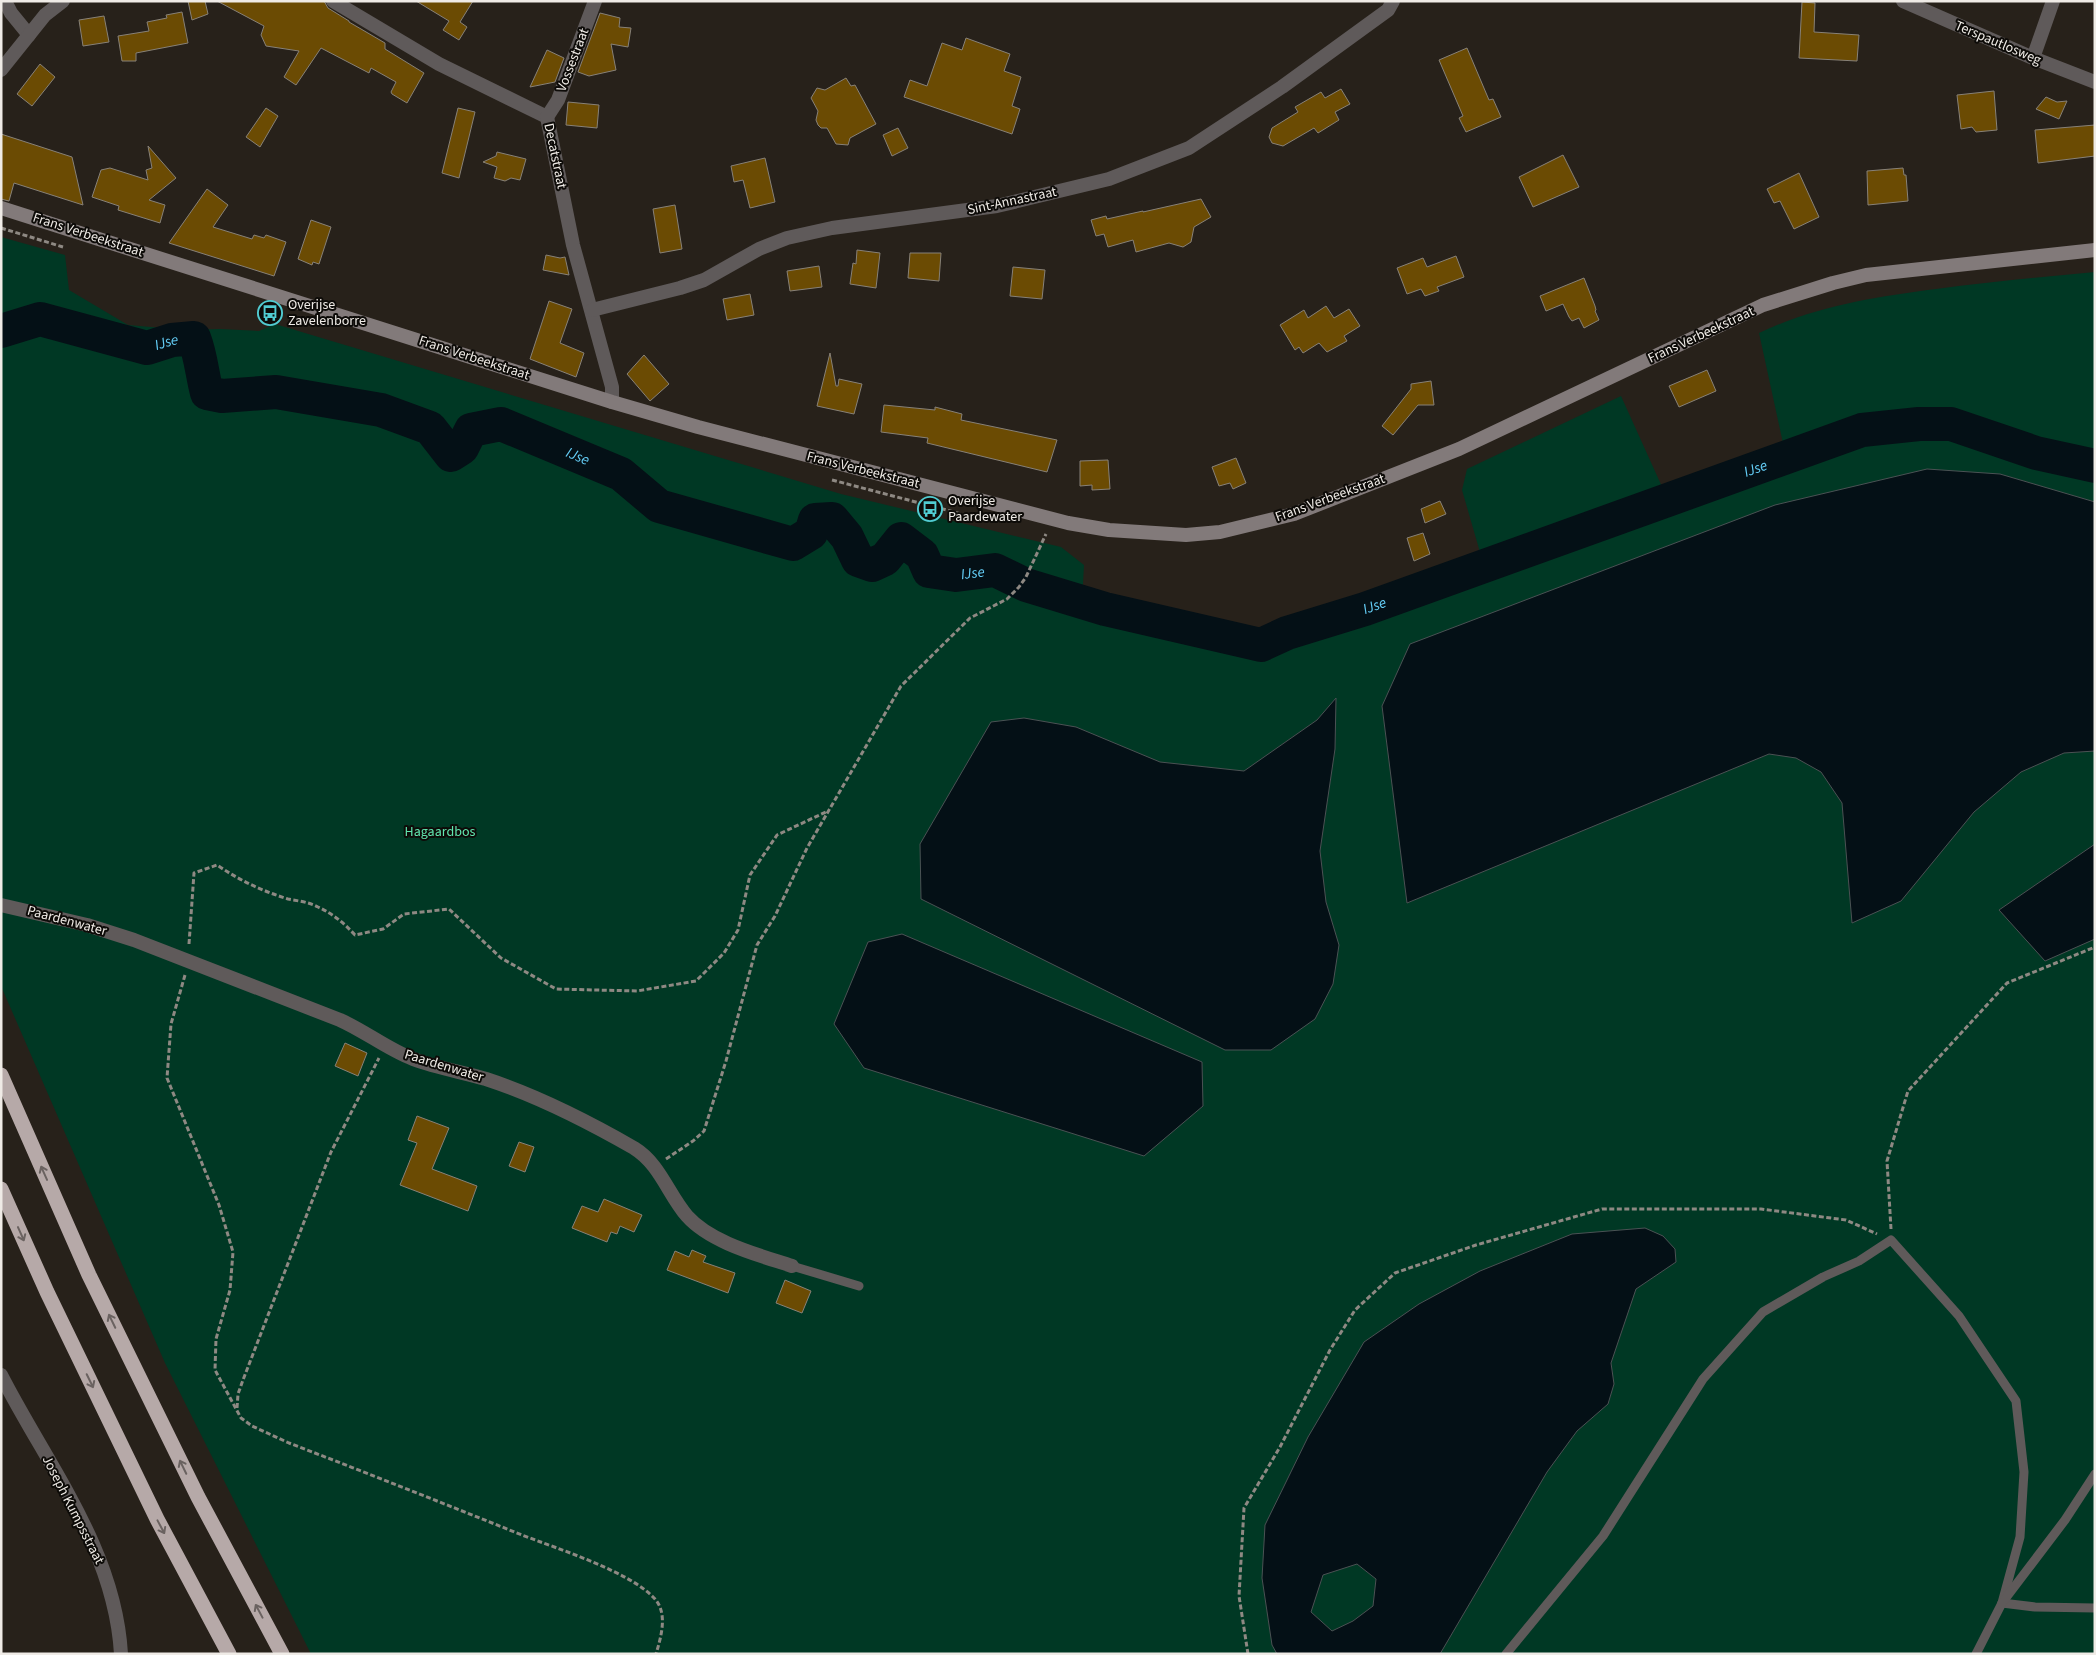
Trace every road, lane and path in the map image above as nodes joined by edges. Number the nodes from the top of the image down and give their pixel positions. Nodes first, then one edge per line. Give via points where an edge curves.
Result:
1 (5, 1) edge
2 (63, 1) edge
3 (333, 1) edge
4 (595, 1) edge
5 (1393, 1) edge
6 (1903, 1) edge
7 (2054, 1) edge
8 (29, 35) junction
9 (2033, 58) junction
10 (1, 70) edge
11 (2095, 82) edge
12 (547, 117) junction
13 (1, 208) edge
14 (1, 228) edge
15 (66, 248) dead end
16 (2095, 250) edge
17 (592, 310) junction
18 (612, 402) junction
19 (830, 480) dead end
20 (980, 518) dead end
21 (1036, 532) dead end
22 (1046, 534) junction
23 (1055, 536) dead end
24 (828, 811) junction
25 (1, 905) edge
26 (2095, 947) edge
27 (188, 961) junction
28 (385, 1047) junction
29 (1, 1075) edge
30 (654, 1166) junction
31 (1, 1189) edge
32 (1891, 1240) junction
33 (792, 1266) joint
34 (859, 1286) dead end
35 (1, 1375) edge
36 (237, 1408) junction
37 (2095, 1474) edge
38 (2002, 1603) junction
39 (2095, 1608) edge
40 (121, 1654) edge
41 (229, 1654) edge
42 (282, 1654) edge
43 (656, 1654) edge
44 (1248, 1654) edge
45 (1506, 1654) edge
46 (1976, 1654) edge

1 - 8 street via 11,14
2 - 8 street
3 - 12 street, Decatstraat via 439,64
4 - 12 street, Vossestraat via 558,100
5 - 17 street, Sint-Annastraat via 1388,10 1282,87 1189,148 1109,179 996,206 832,228 787,238 759,249 704,280
6 - 9 street, Terspautlosweg
7 - 9 street
8 - 10 street
9 - 11 street, Terspautlosweg
12 - 17 street, Decatstraat via 573,245
13 - 18 main road, Frans Verbeekstraat
14 - 15 path, Frans Verbeekstraat
16 - 18 main road, Frans Verbeekstraat via 1866,275 1803,292 1763,305 1459,449 1294,514 1220,532 1151,534 1068,523 698,428
17 - 18 street, Decatstraat via 612,387
19 - 20 path, Frans Verbeekstraat
21 - 22 path
22 - 23 path
22 - 24 path via 1019,587 1007,599 970,618 901,686
24 - 27 path via 777,835 750,875 738,930 724,953 696,981 637,991 556,988 501,958 449,908 404,914 383,929 355,935 339,919 316,906 258,888 217,866 194,873
24 - 30 path via 757,945 704,1131
25 - 27 street, Paardenwater via 87,924
26 - 32 path via 2007,982 1908,1090 1887,1161
27 - 28 street, Paardenwater via 340,1020
27 - 36 path via 171,1024 167,1078 219,1205 233,1252 230,1290 216,1339 215,1370
28 - 30 street, Paardenwater via 414,1060 488,1080 556,1107 642,1153
28 - 36 path via 331,1152 243,1380
42 -> 29 highway via 198,1497 89,1275
30 - 33 street, Paardenwater via 689,1218 705,1230 738,1248
31 -> 41 highway via 51,1301 157,1519
32 - 38 lane via 1959,1316 2016,1400 2024,1472 2020,1537
32 - 44 path via 1846,1220 1761,1209 1602,1209 1476,1245 1395,1273 1355,1310 1244,1508 1239,1596
32 - 45 lane via 1859,1261 1823,1277 1763,1312 1703,1379 1603,1536
33 - 34 lane
35 - 40 street, Joseph Kumpsstraat via 96,1549 112,1595
36 - 43 path via 241,1418 274,1436 590,1562 641,1586 656,1601 662,1614
37 - 38 lane via 2065,1520
38 - 39 lane
38 - 46 lane

